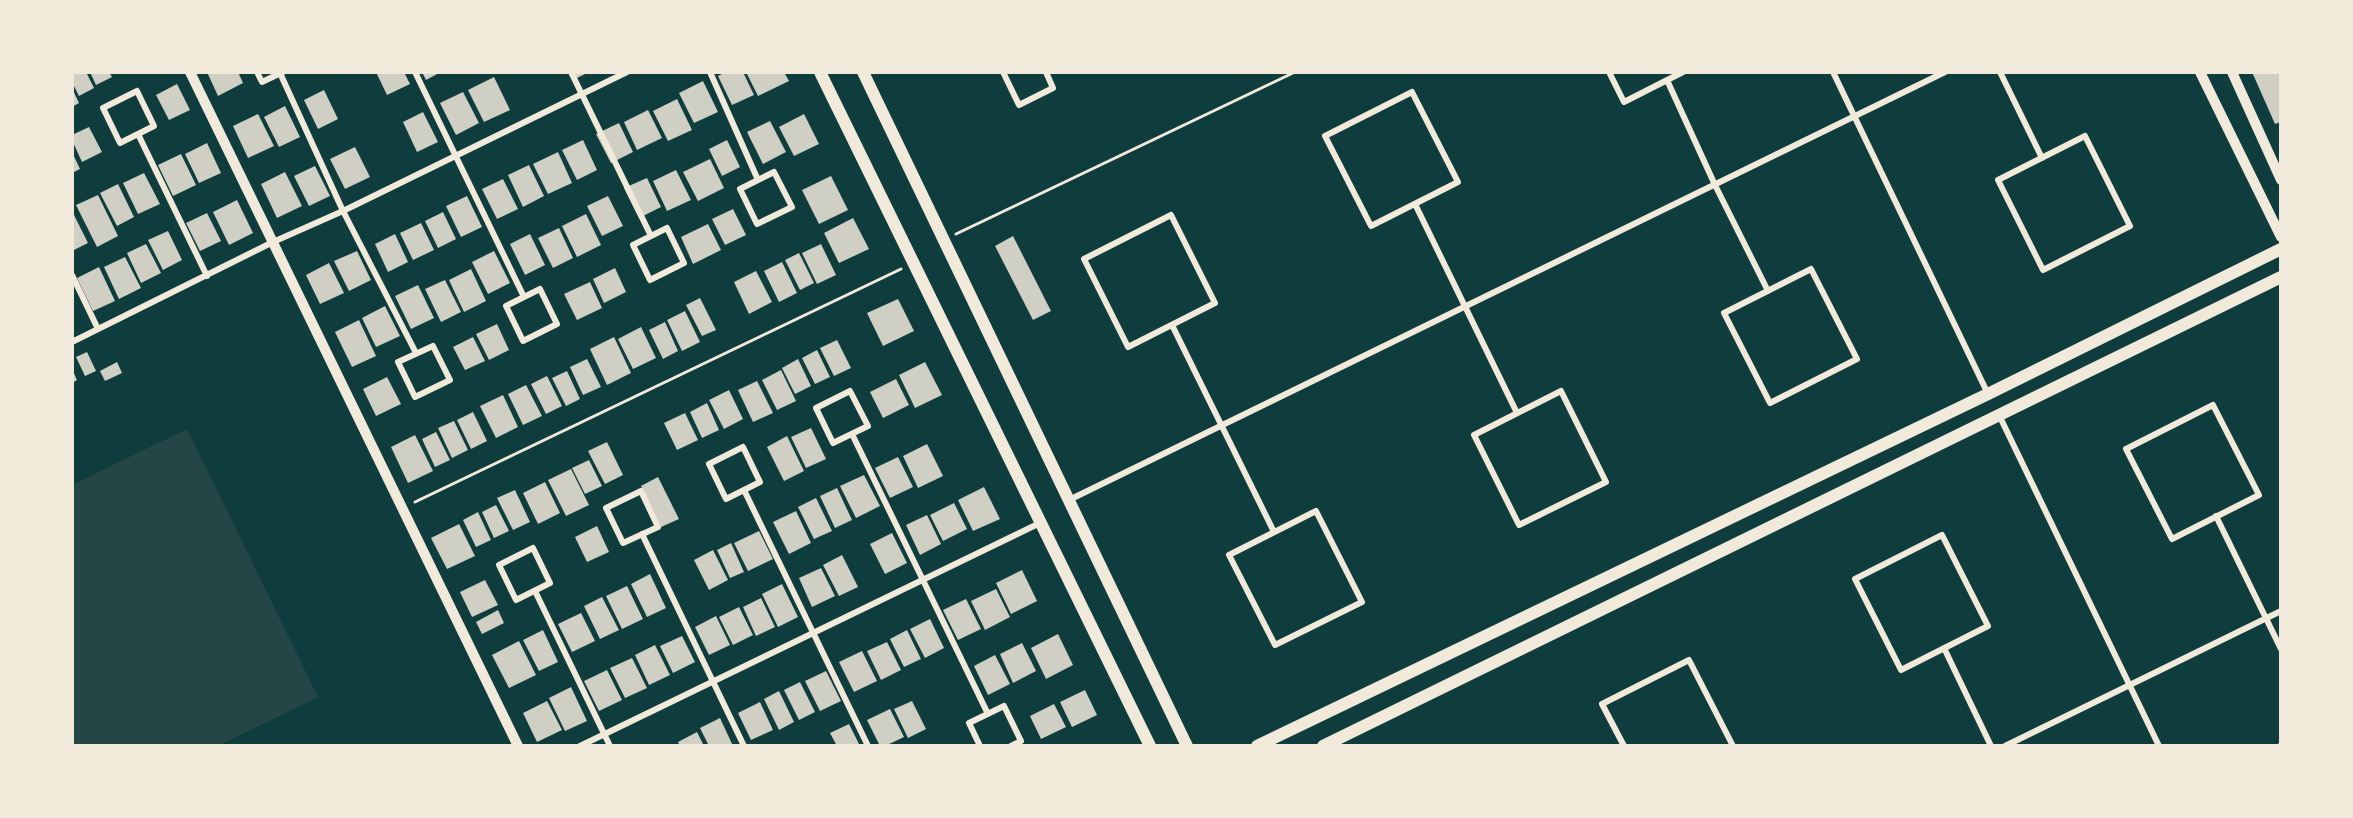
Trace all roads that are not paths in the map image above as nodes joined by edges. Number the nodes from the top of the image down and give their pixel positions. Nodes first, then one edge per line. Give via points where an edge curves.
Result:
1 (190, 72) edge
2 (257, 72) edge
3 (415, 72) edge
4 (571, 72) edge
5 (627, 72) edge
6 (710, 72) edge
7 (820, 72) edge
8 (863, 72) edge
9 (1003, 72) edge
10 (1046, 72) edge
11 (1609, 72) edge
12 (1683, 72) edge
13 (1833, 72) edge
14 (1945, 72) edge
15 (2000, 72) edge
16 (2200, 72) edge
17 (2232, 72) edge
18 (282, 73) edge
19 (1667, 80) junction
20 (582, 94) junction
21 (1855, 116) junction
22 (138, 134) junction
23 (455, 156) junction
24 (2042, 158) junction
25 (758, 180) junction
26 (2281, 180) edge
27 (1715, 185) junction
28 (1415, 204) junction
29 (343, 211) junction
30 (651, 236) junction
31 (2281, 237) edge
32 (273, 242) junction
33 (2281, 249) edge
34 (72, 275) edge
35 (207, 276) junction
36 (2281, 277) edge
37 (1768, 291) junction
38 (524, 297) junction
39 (1465, 306) junction
40 (1172, 325) junction
41 (98, 329) junction
42 (72, 342) edge
43 (417, 353) junction
44 (1988, 394) junction
45 (1517, 413) junction
46 (1999, 415) junction
47 (1222, 426) junction
48 (852, 434) junction
49 (744, 490) junction
50 (1069, 500) junction
51 (2216, 516) junction
52 (1040, 523) junction
53 (1274, 532) junction
54 (642, 534) junction
55 (922, 580) junction
56 (535, 591) junction
57 (2281, 611) edge
58 (2266, 619) junction
59 (813, 633) junction
60 (1944, 648) junction
61 (2281, 649) edge
62 (713, 681) junction
63 (2129, 686) junction
64 (988, 714) junction
65 (604, 734) junction
66 (518, 746) edge
67 (580, 746) edge
68 (610, 746) edge
69 (744, 746) edge
70 (868, 746) edge
71 (980, 746) edge
72 (1011, 746) edge
73 (1150, 746) edge
74 (1187, 746) edge
75 (1257, 746) edge
76 (1323, 746) edge
77 (1624, 746) edge
78 (1733, 746) edge
79 (1991, 746) edge
80 (2005, 746) edge
81 (2159, 746) edge

1 - 32 street
2 - 18 street via 262,82
3 - 23 street
4 - 20 street
5 - 20 street
6 - 25 street
7 - 52 main road
8 - 50 main road
9 - 10 street via 1019,105 1053,88
11 - 19 street via 1624,102
12 - 19 street
13 - 21 street
14 - 21 street
15 - 24 street
16 - 31 street
17 - 26 street
18 - 29 street
19 - 27 street
20 - 23 street
20 - 30 street
21 - 27 street
21 - 44 street
22 - 22 street via 154,126 137,91 103,108 120,143
22 - 35 street
23 - 29 street
23 - 38 street
24 - 24 street via 1998,180 2043,270 2130,226 2085,136
25 - 25 street via 740,189 757,224 792,207 774,172
27 - 37 street
27 - 39 street
28 - 28 street via 1458,182 1412,92 1325,136 1371,226
28 - 39 street
29 - 32 street
29 - 43 street
30 - 30 street via 633,245 650,280 684,263 667,228
32 - 35 street
32 - 66 street
33 - 44 main road
34 - 41 street
35 - 41 street
36 - 46 main road
37 - 37 street via 1725,313 1770,403 1857,359 1811,269
38 - 38 street via 506,306 522,341 557,324 540,289
39 - 45 street
39 - 47 street
40 - 40 street via 1215,303 1171,215 1084,259 1128,347
40 - 47 street
41 - 42 street
43 - 43 street via 398,363 415,397 450,380 433,346
44 - 75 main road
45 - 45 street via 1474,435 1520,525 1606,482 1561,391
46 - 63 street
46 - 76 main road
47 - 50 street
47 - 53 street
48 - 48 street via 868,426 850,391 816,408 833,443
48 - 55 street
49 - 49 street via 760,482 743,447 709,464 726,499
49 - 59 street
50 - 74 main road
51 - 51 street via 2259,495 2213,405 2126,449 2172,539
51 - 58 street
52 - 55 street
52 - 73 main road
53 - 53 street via 1229,555 1275,645 1362,602 1316,511
54 - 54 street via 658,527 641,492 606,508 623,543
54 - 62 street
55 - 59 street
55 - 64 street
56 - 56 street via 550,583 533,548 499,564 516,600
56 - 65 street
57 - 58 street
58 - 61 street
58 - 63 street
59 - 62 street
59 - 70 street
60 - 60 street via 1988,626 1942,535 1855,579 1901,670
60 - 79 street
62 - 65 street
62 - 69 street
63 - 80 street
63 - 81 street
64 - 71 street via 969,723
64 - 72 street via 1004,706 1021,741
65 - 67 street
65 - 68 street
77 - 78 street via 1602,704 1689,660

